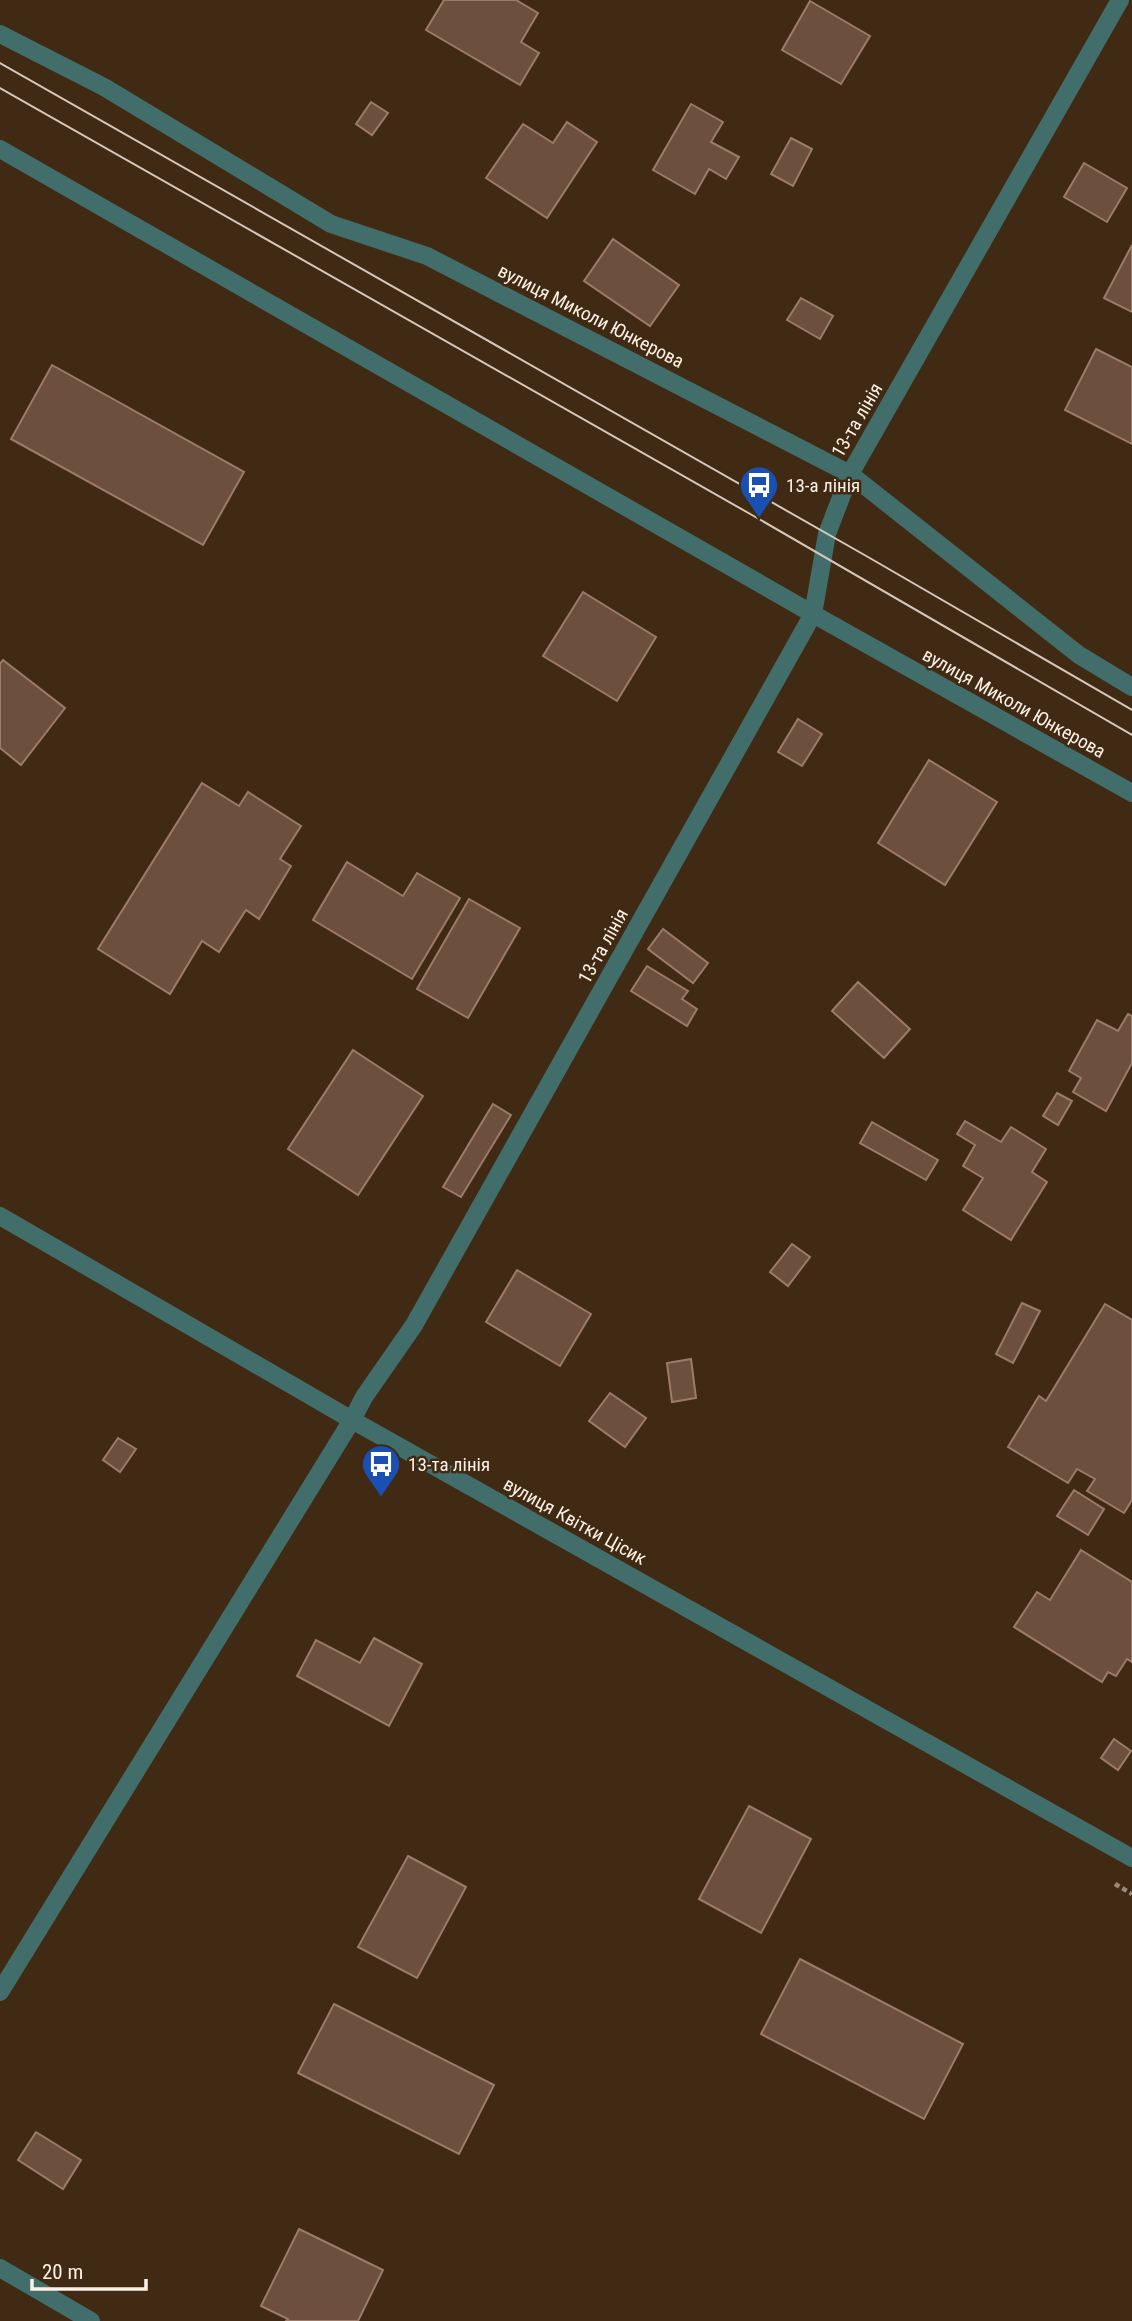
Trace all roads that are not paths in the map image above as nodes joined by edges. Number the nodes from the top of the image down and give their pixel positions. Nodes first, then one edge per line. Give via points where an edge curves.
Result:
1 (1120, 0) edge
2 (0, 34) edge
3 (0, 149) edge
4 (850, 474) junction
5 (813, 614) junction
6 (1132, 687) edge
7 (1132, 793) edge
8 (0, 1216) edge
9 (352, 1420) junction
10 (1132, 1858) edge
11 (0, 1992) edge
12 (0, 2268) edge
13 (91, 2321) edge

1 - 4 street, 13-та лінія
2 - 4 street, вулиця Миколи Юнкерова via 104,87 331,224 427,256
3 - 5 street, вулиця Миколи Юнкерова
4 - 5 street, 13-та лінія via 827,534
4 - 6 street, вулиця Миколи Юнкерова via 1079,656
5 - 7 street, вулиця Миколи Юнкерова
5 - 9 street, 13-та лінія via 421,1313
8 - 9 street, вулиця Квітки Цісик
9 - 10 street, вулиця Квітки Цісик
9 - 11 street, 13-та лінія
12 - 13 street

